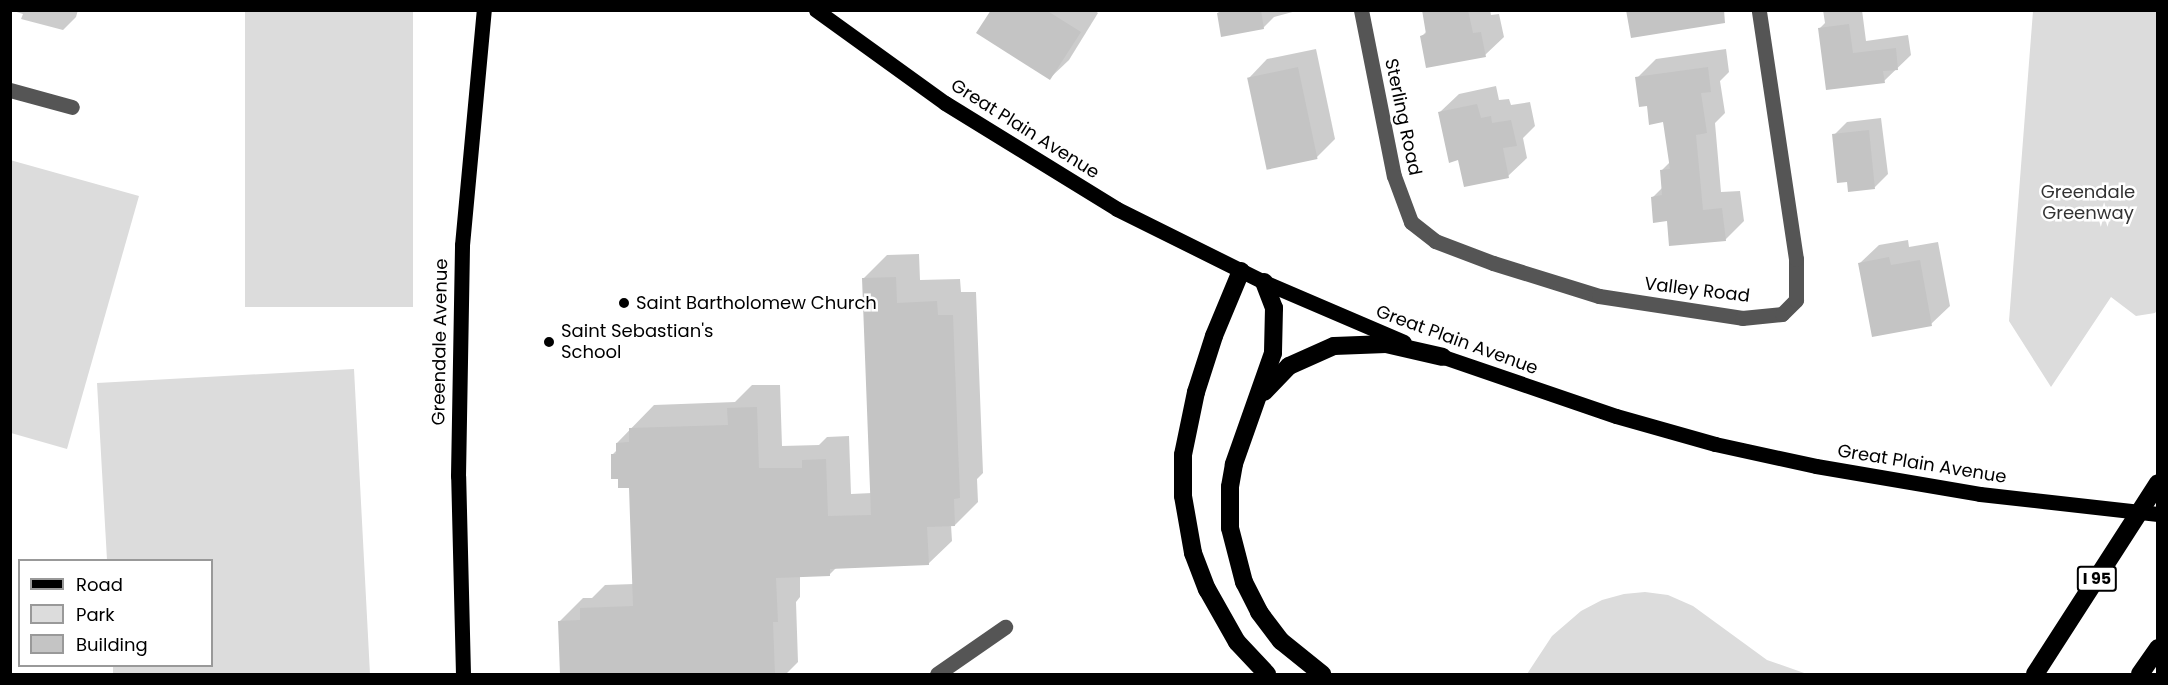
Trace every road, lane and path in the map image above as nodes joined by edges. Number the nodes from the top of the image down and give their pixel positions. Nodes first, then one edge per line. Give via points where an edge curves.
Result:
1 (484, 10) edge
2 (816, 10) edge
3 (1361, 10) edge
4 (1759, 10) edge
5 (10, 90) edge
6 (72, 107) dead end
7 (1418, 227) joint
8 (1241, 271) junction
9 (1264, 282) junction
10 (1443, 357) junction
11 (1247, 422) junction
12 (2157, 483) edge
13 (2157, 514) edge
14 (1005, 627) dead end
15 (2157, 648) edge
16 (463, 675) edge
17 (937, 675) edge
18 (1267, 675) edge
19 (1322, 675) edge
20 (2035, 675) edge
21 (2140, 675) edge

1 - 16 main road, Greendale Avenue via 462,245 458,476
2 - 8 main road, Great Plain Avenue via 945,103 1041,164 1117,209
3 - 7 street, Sterling Road via 1394,176 1411,222
4 - 7 street, Valley Road via 1796,259 1796,300 1782,314 1742,318 1599,296 1493,263 1435,240
5 - 6 street
8 - 9 main road, Great Plain Avenue
8 - 18 highway via 1196,392 1183,454 1183,496 1193,553 1207,589 1237,642
9 - 10 main road, Great Plain Avenue
9 - 11 highway via 1274,308 1273,353
10 - 11 highway via 1386,344 1334,346 1304,357 1278,375 1257,400
10 - 13 main road, Great Plain Avenue via 1616,416 1715,444 1927,487
11 - 19 highway via 1230,487 1230,528 1244,582 1268,626
12 - 20 highway, I 95
14 - 17 street
15 - 21 highway

